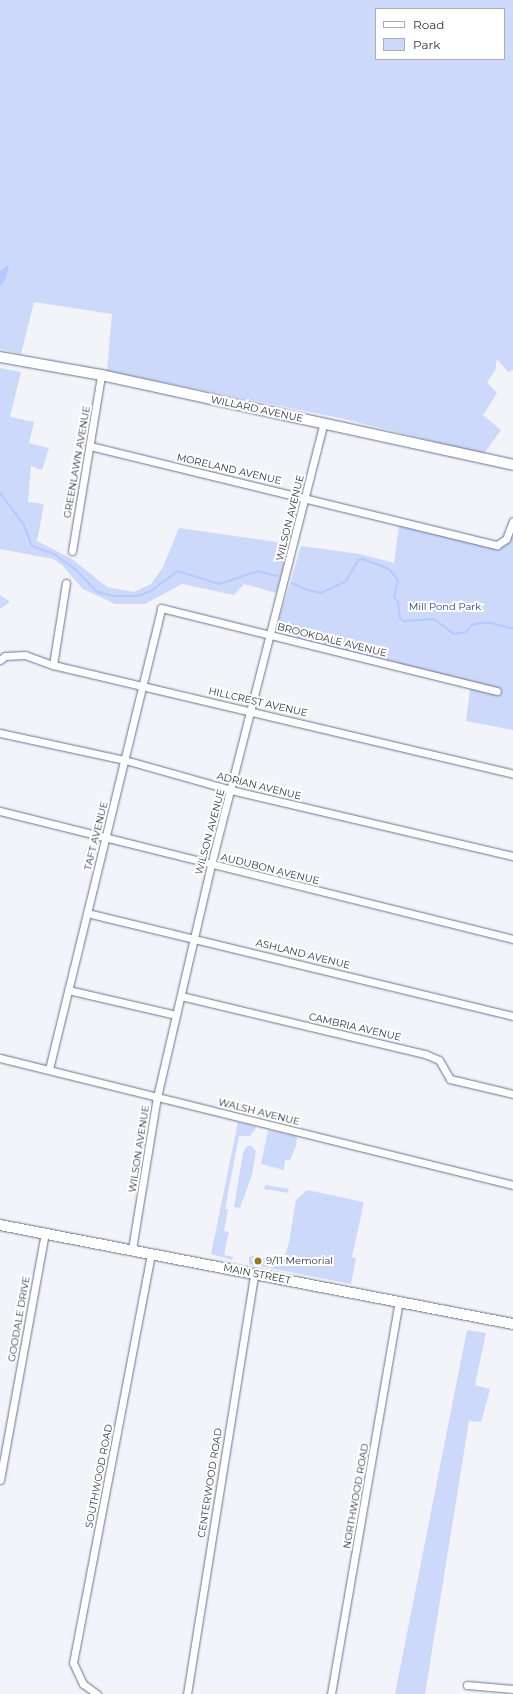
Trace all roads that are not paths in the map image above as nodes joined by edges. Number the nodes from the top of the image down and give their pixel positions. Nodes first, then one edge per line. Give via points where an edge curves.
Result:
1 (0, 357) edge
2 (101, 375) junction
3 (324, 423) junction
4 (90, 446) junction
5 (513, 465) edge
6 (305, 497) junction
7 (513, 521) edge
8 (72, 551) dead end
9 (66, 583) dead end
10 (161, 608) joint
11 (271, 635) junction
12 (0, 660) edge
13 (53, 665) junction
14 (142, 684) junction
15 (497, 692) dead end
16 (252, 711) junction
17 (0, 733) edge
18 (125, 760) junction
19 (513, 774) edge
20 (231, 790) junction
21 (0, 810) edge
22 (106, 835) junction
23 (513, 856) edge
24 (211, 865) junction
25 (87, 913) junction
26 (195, 939) junction
27 (513, 939) edge
28 (68, 990) junction
29 (181, 996) junction
30 (176, 1016) junction
31 (513, 1016) edge
32 (0, 1058) edge
33 (49, 1069) junction
34 (513, 1094) edge
35 (157, 1096) junction
36 (513, 1185) edge
37 (0, 1225) edge
38 (45, 1234) junction
39 (132, 1249) junction
40 (151, 1253) junction
41 (254, 1274) junction
42 (399, 1301) junction
43 (513, 1324) edge
44 (0, 1479) edge
45 (466, 1685) dead end
46 (513, 1689) edge
47 (97, 1694) edge
48 (187, 1694) edge
49 (331, 1694) edge

1 - 2 main road, WILLARD AVENUE
2 - 3 main road, WILLARD AVENUE
2 - 4 street, GREENLAWN AVENUE
3 - 5 main road, WILLARD AVENUE
3 - 6 street, WILSON AVENUE
4 - 6 street, MORELAND AVENUE
4 - 8 street, GREENLAWN AVENUE
6 - 7 street, MORELAND AVENUE via 490,544 502,543 509,534
6 - 11 street, WILSON AVENUE
9 - 13 street
10 - 11 street, BROOKDALE AVENUE
10 - 14 street, TAFT AVENUE
11 - 15 street, BROOKDALE AVENUE
11 - 16 street, WILSON AVENUE
12 - 13 street, HILLCREST AVENUE via 5,656 25,656
13 - 14 street, HILLCREST AVENUE
14 - 16 street, HILLCREST AVENUE
14 - 18 street, TAFT AVENUE
16 - 19 street, HILLCREST AVENUE
16 - 20 street, WILSON AVENUE
17 - 18 street, ADRIAN AVENUE
18 - 20 street, ADRIAN AVENUE
18 - 22 street, TAFT AVENUE
20 - 23 street, ADRIAN AVENUE
20 - 24 street, WILSON AVENUE
21 - 22 street, AUDUBON AVENUE
22 - 24 street, AUDUBON AVENUE
22 - 25 street, TAFT AVENUE
24 - 26 street, WILSON AVENUE
24 - 27 street, AUDUBON AVENUE
25 - 26 street, ASHLAND AVENUE
25 - 28 street, TAFT AVENUE
26 - 29 street, WILSON AVENUE
26 - 31 street, ASHLAND AVENUE
28 - 30 street
28 - 33 street, TAFT AVENUE
29 - 30 street, WILSON AVENUE
29 - 34 street, CAMBRIA AVENUE via 425,1054 438,1060 450,1079
30 - 35 street, WILSON AVENUE
32 - 33 street, WALSH AVENUE
33 - 35 street, WALSH AVENUE
35 - 36 street, WALSH AVENUE
35 - 39 street, WILSON AVENUE
37 - 38 main road, MAIN STREET
38 - 39 main road, MAIN STREET
38 - 44 street, GOODALE DRIVE
39 - 40 main road, MAIN STREET
40 - 41 main road, MAIN STREET
40 - 47 street, SOUTHWOOD ROAD via 73,1663 83,1684
41 - 42 main road, MAIN STREET
41 - 48 street, CENTERWOOD ROAD
42 - 43 main road, MAIN STREET
42 - 49 street, NORTHWOOD ROAD
45 - 46 street

